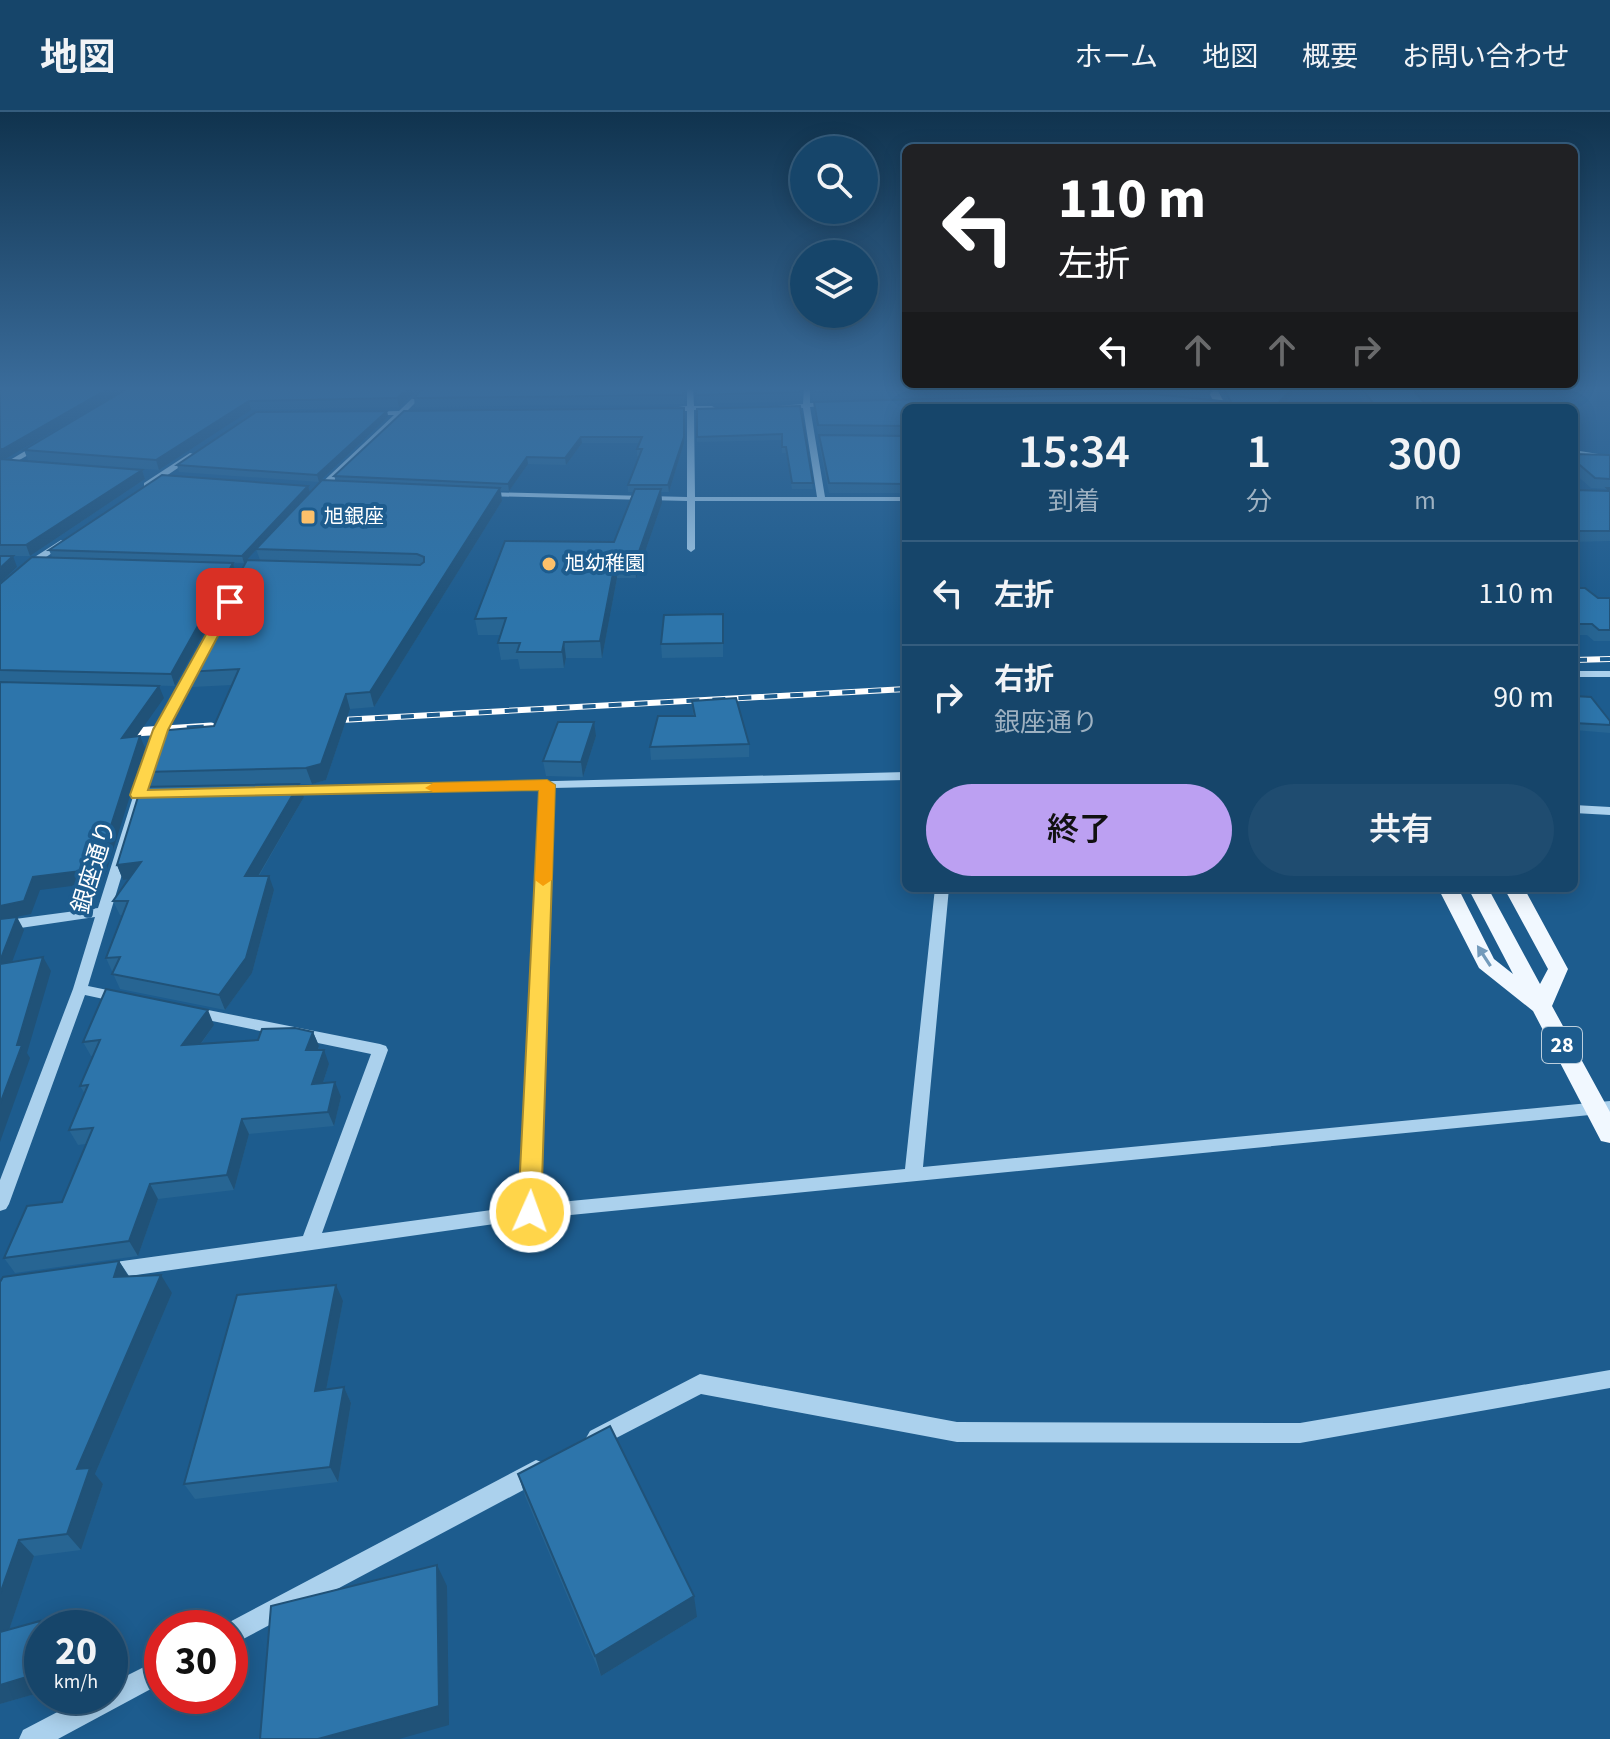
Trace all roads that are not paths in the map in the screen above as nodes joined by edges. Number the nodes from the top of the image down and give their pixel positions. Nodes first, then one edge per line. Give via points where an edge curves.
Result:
1 (180, 463) edge
2 (348, 463) edge
3 (690, 463) edge
4 (815, 463) edge
5 (25, 465) edge
6 (3, 466) edge
7 (147, 474) edge
8 (162, 475) junction
9 (177, 476) edge
10 (307, 487) edge
11 (322, 488) junction
12 (339, 488) edge
13 (136, 492) edge
14 (467, 493) edge
15 (691, 499) junction
16 (821, 499) junction
17 (902, 499) edge
18 (306, 504) edge
19 (72, 536) edge
20 (691, 549) dead end
21 (11, 562) edge
22 (33, 562) junction
23 (48, 563) edge
24 (0, 592) edge
25 (203, 652) edge
26 (1578, 674) edge
27 (1610, 674) edge
28 (902, 776) edge
29 (547, 785) junction
30 (264, 792) edge
31 (1578, 809) edge
32 (1610, 811) edge
33 (942, 892) edge
34 (1450, 892) edge
35 (1480, 892) edge
36 (1516, 892) edge
37 (103, 912) junction
38 (0, 926) edge
39 (80, 989) junction
40 (140, 1001) edge
41 (1541, 1006) junction
42 (170, 1007) edge
43 (1603, 1108) edge
44 (1610, 1134) edge
45 (913, 1176) junction
46 (0, 1204) edge
47 (530, 1212) junction
48 (310, 1242) junction
49 (93, 1273) edge
50 (1610, 1379) edge
51 (248, 1624) edge
52 (144, 1680) edge
53 (32, 1739) edge

1 - 8 street
2 - 11 street
3 - 15 street
4 - 16 street
5 - 6 street
7 - 8 street
8 - 9 street
8 - 13 street
10 - 11 street
11 - 12 street
11 - 18 street
14 - 15 street
15 - 16 street
15 - 20 street
16 - 17 street
19 - 22 street
21 - 22 street
22 - 23 street
22 - 24 street
25 - 37 street, 銀座通り via 175,692 160,730 146,795
26 - 27 street
28 - 29 street
29 - 30 street
29 - 47 street
31 - 32 street
33 - 45 street
41 -> 34 main road via 1486,963
35 - 41 main road, 28
36 - 41 main road via 1558,969
37 - 38 street
37 - 39 street, 銀座通り
39 - 40 street
39 - 46 street, 銀座通り
41 - 43 main road, 28
42 - 48 street via 380,1050
43 - 44 main road, 28
43 - 45 street
45 - 47 street
47 - 48 street
48 - 49 street
50 - 51 street via 1300,1433 957,1432 700,1384
52 - 53 street

